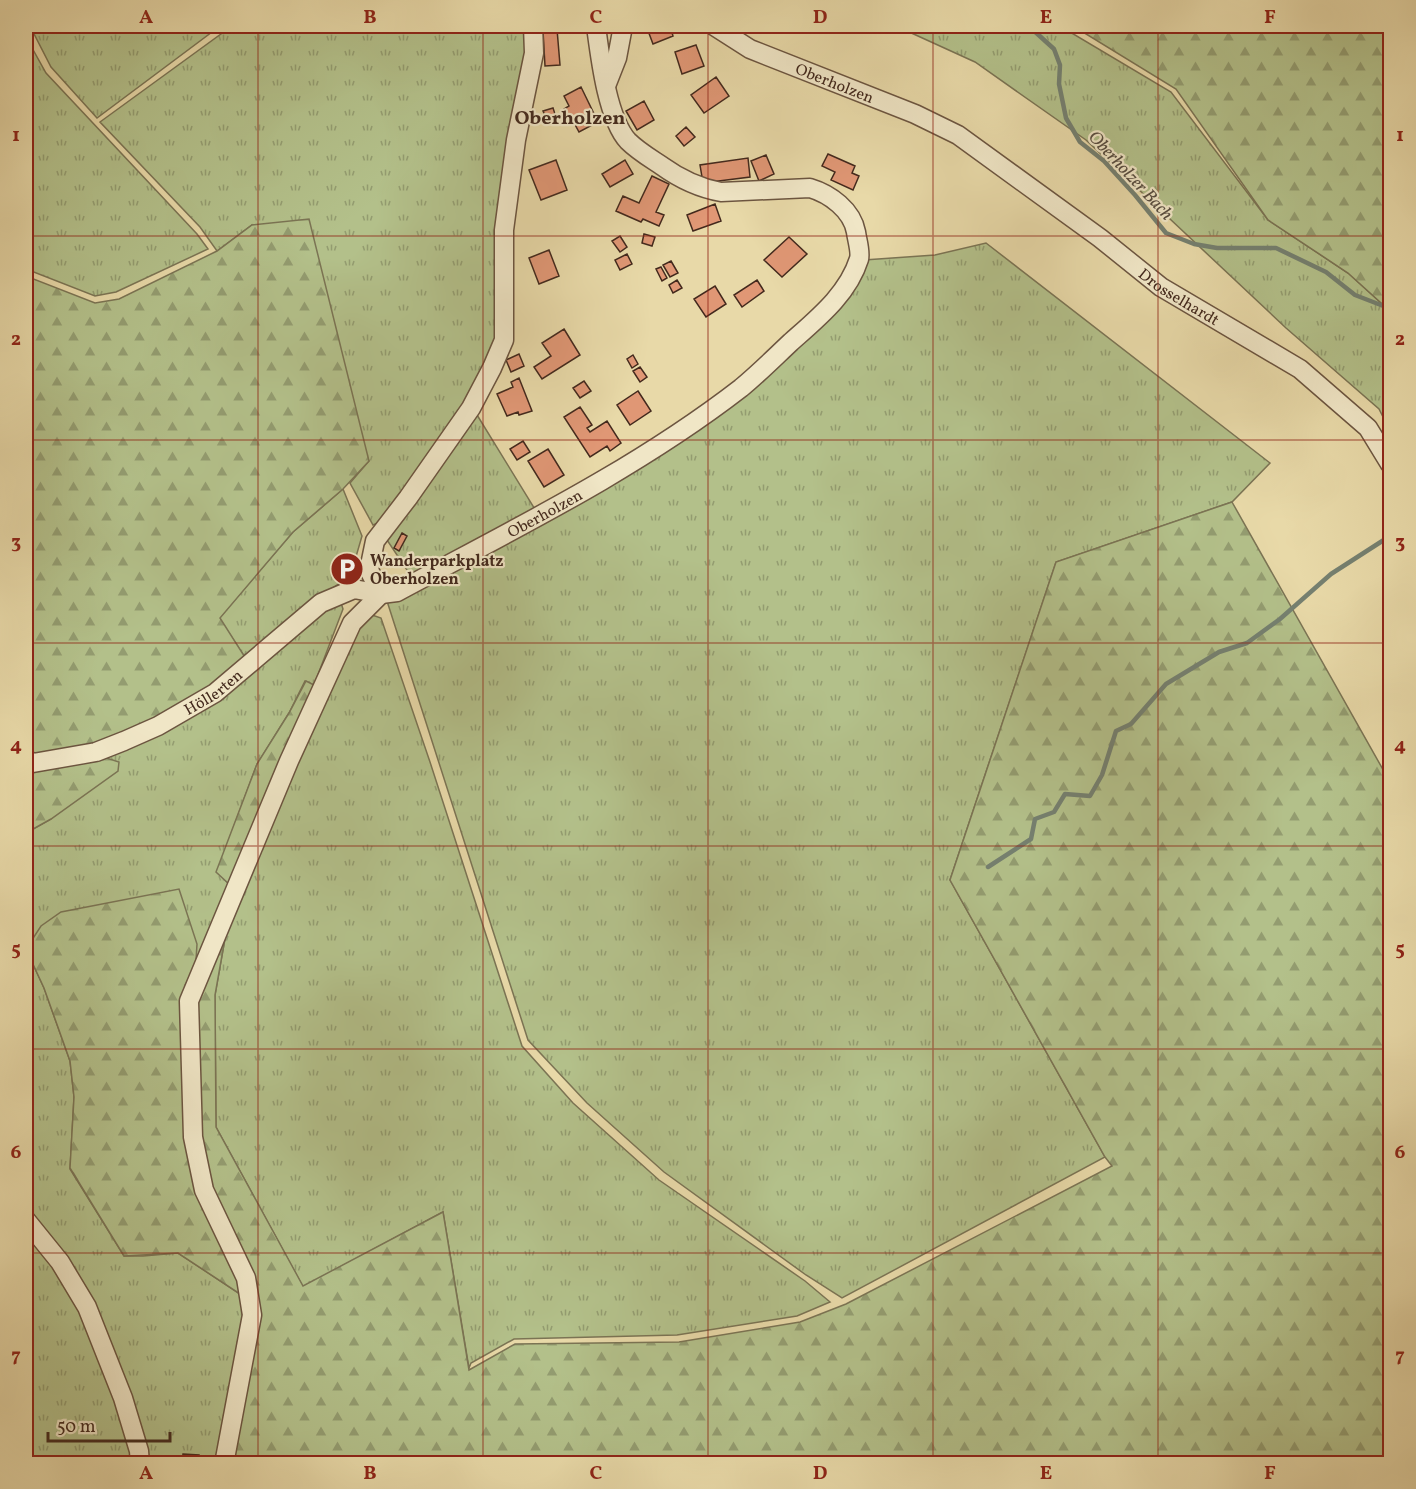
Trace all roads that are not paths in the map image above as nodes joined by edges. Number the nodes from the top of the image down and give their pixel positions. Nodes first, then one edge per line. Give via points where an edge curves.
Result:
1 (533, 26) edge
2 (596, 26) edge
3 (623, 26) edge
4 (714, 26) edge
5 (606, 86) junction
6 (958, 135) joint
7 (1390, 464) edge
8 (381, 594) junction
9 (26, 759) edge
10 (26, 1220) edge
11 (140, 1464) edge
12 (224, 1464) edge

1 - 8 street via 534,53 516,140 504,230 504,340 471,408 375,541 369,570
2 - 5 street, Oberholzen
3 - 5 street
4 - 6 street, Oberholzen via 750,50 915,114
5 - 8 street, Oberholzen via 626,139 665,168 694,185 721,192 810,188 824,192 842,206 855,226 860,256 845,289 811,324 742,387 665,442 539,516 397,592
6 - 7 street, Drosselhardt via 1161,287 1300,369 1368,428
8 - 9 street, Höllerten via 354,589 321,603 215,693 158,726 96,752 33,763
8 - 12 street via 352,622 189,1001 194,1137 204,1190 246,1278 252,1315
10 - 11 street via 60,1262 87,1307 123,1398

